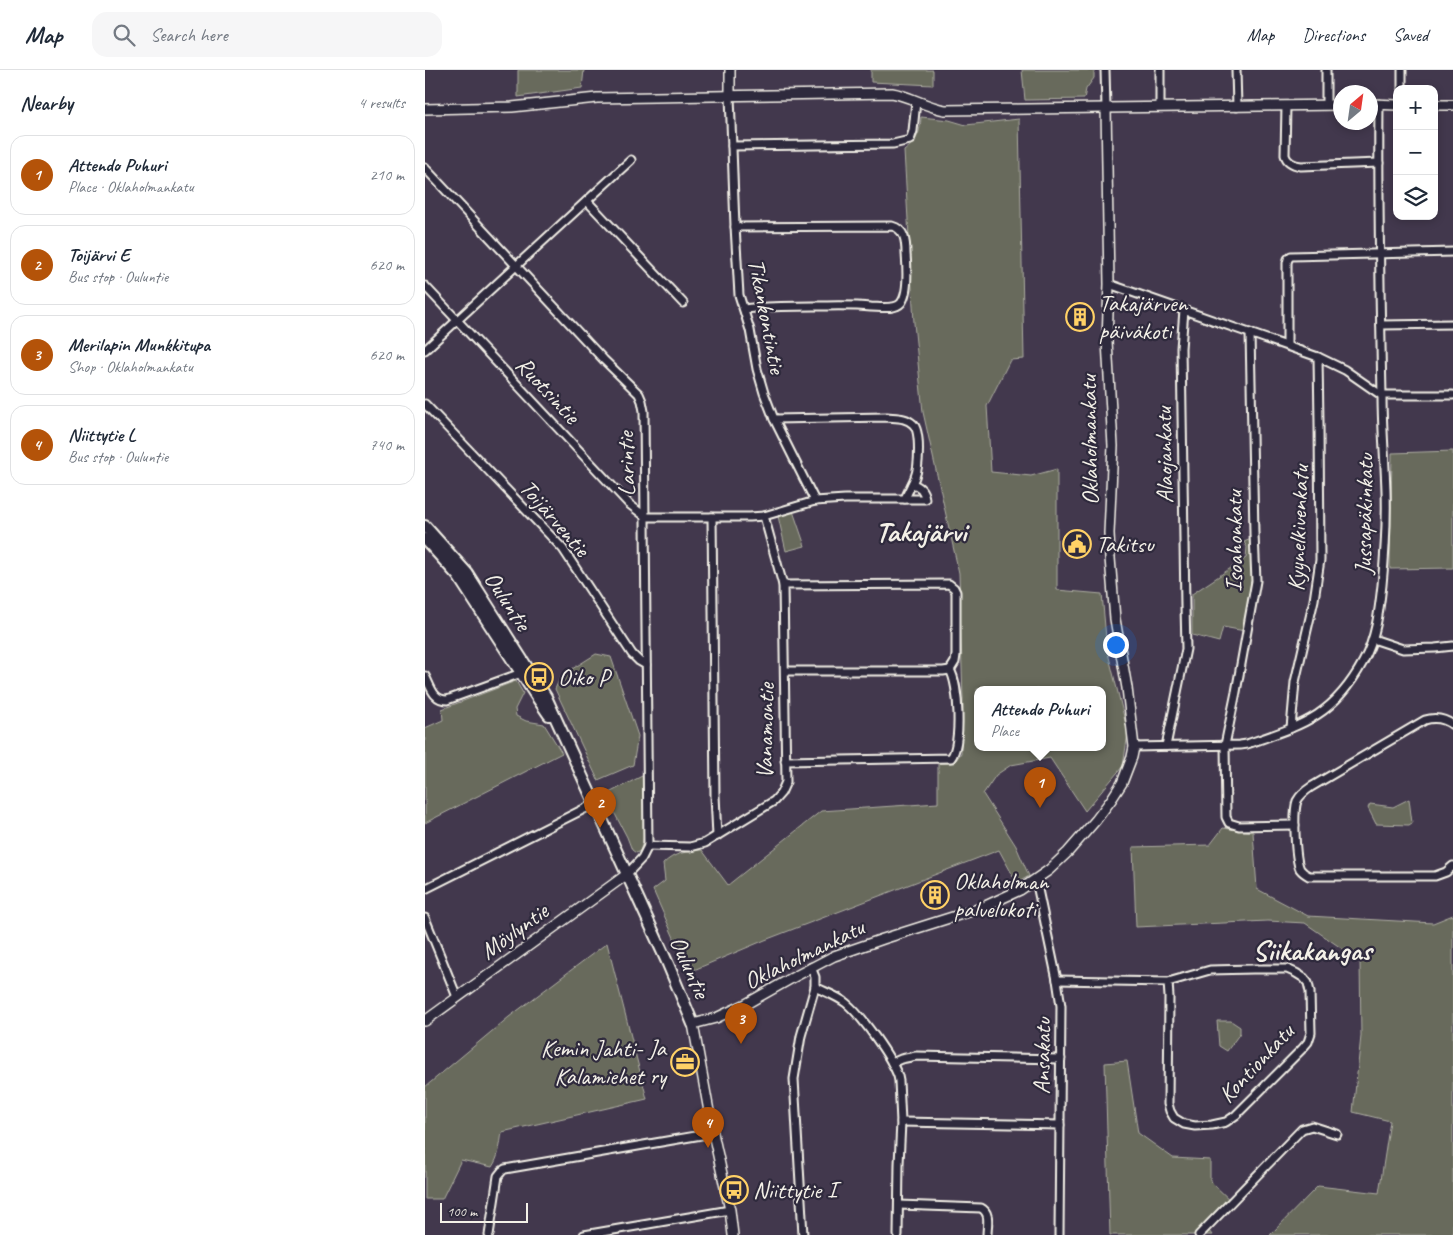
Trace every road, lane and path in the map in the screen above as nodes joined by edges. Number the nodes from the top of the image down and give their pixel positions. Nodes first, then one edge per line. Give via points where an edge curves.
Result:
1 (730, 70) edge
2 (1105, 70) edge
3 (1160, 70) edge
4 (1236, 70) edge
5 (1326, 70) edge
6 (1402, 70) edge
7 (1402, 85) edge
8 (730, 96) junction
9 (916, 101) junction
10 (1378, 104) edge
11 (1326, 105) junction
12 (1333, 105) edge
13 (1393, 105) edge
14 (1438, 105) edge
15 (1453, 105) edge
16 (1286, 106) junction
17 (1160, 107) junction
18 (1237, 107) junction
19 (1106, 108) junction
20 (425, 109) edge
21 (1377, 130) edge
22 (732, 146) junction
23 (631, 160) dead end
24 (1379, 163) junction
25 (425, 168) edge
26 (587, 201) junction
27 (735, 227) junction
28 (1453, 252) edge
29 (1380, 253) junction
30 (517, 265) junction
31 (1109, 284) junction
32 (425, 286) edge
33 (683, 303) dead end
34 (744, 309) junction
35 (1183, 310) junction
36 (457, 320) junction
37 (1453, 324) edge
38 (1381, 325) junction
39 (1250, 334) junction
40 (1287, 345) junction
41 (425, 350) edge
42 (1317, 357) junction
43 (1381, 394) junction
44 (1453, 395) edge
45 (425, 404) edge
46 (774, 419) junction
47 (911, 484) junction
48 (905, 499) junction
49 (815, 501) junction
50 (764, 516) junction
51 (646, 517) junction
52 (712, 517) junction
53 (425, 526) edge
54 (425, 539) edge
55 (783, 585) junction
56 (1373, 640) junction
57 (1453, 646) edge
58 (646, 665) junction
59 (950, 670) junction
60 (525, 671) junction
61 (785, 671) junction
62 (425, 676) edge
63 (1453, 725) edge
64 (1291, 728) junction
65 (1225, 745) junction
66 (1166, 746) junction
67 (1134, 747) junction
68 (785, 761) junction
69 (593, 804) junction
70 (1295, 825) junction
71 (717, 836) junction
72 (648, 846) junction
73 (1453, 866) edge
74 (626, 875) junction
75 (1035, 880) junction
76 (425, 890) edge
77 (425, 918) edge
78 (811, 967) junction
79 (1057, 980) junction
80 (1168, 982) junction
81 (815, 988) junction
82 (457, 997) junction
83 (425, 1021) edge
84 (693, 1024) junction
85 (1061, 1059) junction
86 (892, 1063) junction
87 (901, 1122) junction
88 (1060, 1125) junction
89 (713, 1133) junction
90 (1337, 1134) dead end
91 (899, 1205) junction
92 (730, 1210) junction
93 (489, 1235) edge
94 (584, 1235) edge
95 (733, 1235) edge
96 (803, 1235) edge
97 (898, 1235) edge
98 (987, 1235) edge
99 (1059, 1235) edge
100 (1199, 1235) edge

1 - 8 street
2 - 19 street, Oklaholmankatu
3 - 17 street
4 - 18 street
5 - 11 street
6 - 7 street
8 - 9 street via 892,93
8 - 20 street via 597,98 512,107
8 - 22 street, Tikankontintie
9 - 19 street via 945,110
9 - 22 street via 913,134 906,142
10 - 13 street
11 - 12 street
11 - 16 street
14 - 15 street
16 - 18 street
16 - 24 street via 1285,155 1291,163 1301,166
17 - 18 street
17 - 19 street
19 - 31 street, Oklaholmankatu
21 - 24 street, Jussapäkinkatu
22 - 27 street, Tikankontintie
23 - 26 street
24 - 29 street, Jussapäkinkatu
25 - 30 street, Larintie
26 - 30 street
26 - 33 street
27 - 34 street, Tikankontintie via 739,295
27 - 34 street via 889,225 897,227 905,241 907,271 905,291 899,305 885,308 797,306
28 - 29 street
29 - 38 street, Jussapäkinkatu
29 - 40 street via 1290,257 1287,263
30 - 36 street
30 - 51 street, Larintie via 641,398
31 - 35 street
31 - 67 street, Oklaholmankatu via 1107,347 1113,446 1110,558 1115,619
32 - 36 street, Ruotsintie
34 - 46 street, Tikankontintie via 759,381
35 - 39 street
35 - 66 street, Alaojankatu via 1187,640
36 - 41 street
36 - 51 street, Ruotsintie via 629,504
37 - 38 street
38 - 43 street, Jussapäkinkatu
39 - 40 street
39 - 65 street, Isoahonkatu via 1256,581
40 - 42 street
42 - 43 street via 1345,370
42 - 64 street, Kyynelkivenkatu via 1320,560 1295,682
43 - 44 street
43 - 56 street, Jussapäkinkatu via 1386,530 1379,611
45 - 58 street, Toijärventie via 563,549 631,654
46 - 47 street via 887,417 907,420 915,426 918,438 917,471
46 - 49 street, Tikankontintie
47 - 48 street
47 - 48 street via 923,491 925,499
48 - 49 street
49 - 50 street
50 - 52 street
50 - 55 street, Vanamontie
51 - 52 street
51 - 58 street, Larintie
52 - 71 street
53 - 60 main road, Ouluntie via 467,573
54 - 60 main road, Ouluntie via 458,576
55 - 59 street via 951,585 956,594 956,655
55 - 61 street, Vanamontie
56 - 57 street via 1403,648
56 - 64 street, Jussapäkinkatu via 1341,695 1319,714
58 - 72 street, Larintie
59 - 61 street
59 - 68 street via 958,700 956,748 951,758
60 - 62 street via 447,700 435,696
60 - 69 main road, Ouluntie via 561,731
61 - 68 street, Vanamontie
63 - 70 street via 1439,719 1425,720 1311,788 1298,800
64 - 65 street, Jussapäkinkatu via 1247,744
65 - 66 street, Jussapäkinkatu
65 - 70 street, Isoahonkatu via 1228,821 1239,826
66 - 67 street, Jussapäkinkatu
67 - 75 street, Oklaholmankatu via 1127,772 1111,800 1073,846
68 - 71 street, Vanamontie via 785,782 779,795
69 - 74 main road, Ouluntie
69 - 76 street
70 - 73 street via 1298,862 1309,876 1435,876
71 - 72 street, Vanamontie via 690,847
72 - 74 street via 643,858
74 - 82 street, Möylyntie
74 - 84 main road, Ouluntie
75 - 78 street, Oklaholmankatu via 981,908 876,941
75 - 79 street, Ansakatu
77 - 82 street
78 - 81 street
78 - 84 street, Oklaholmankatu via 746,1004 716,1018
79 - 80 street, Kontionkatu
79 - 85 street, Ansakatu via 1061,1006
80 - 80 street, Kontionkatu via 1217,970 1291,970 1304,978 1309,987 1309,1039 1230,1120 1212,1125 1183,1124 1174,1118 1167,1104
81 - 86 street via 851,1008
81 - 96 street via 803,1028 794,1079
82 - 83 street, Möylyntie
84 - 89 street, Ouluntie
85 - 86 street via 916,1056
85 - 88 street, Ansakatu
86 - 87 street via 899,1081
87 - 88 street
87 - 91 street
88 - 99 street, Ansakatu
89 - 92 street, Ouluntie
89 - 93 street via 505,1169 499,1176
90 - 100 street via 1312,1126 1302,1129
91 - 97 street
91 - 98 street via 978,1207 987,1215
92 - 94 street
92 - 95 street, Ouluntie

